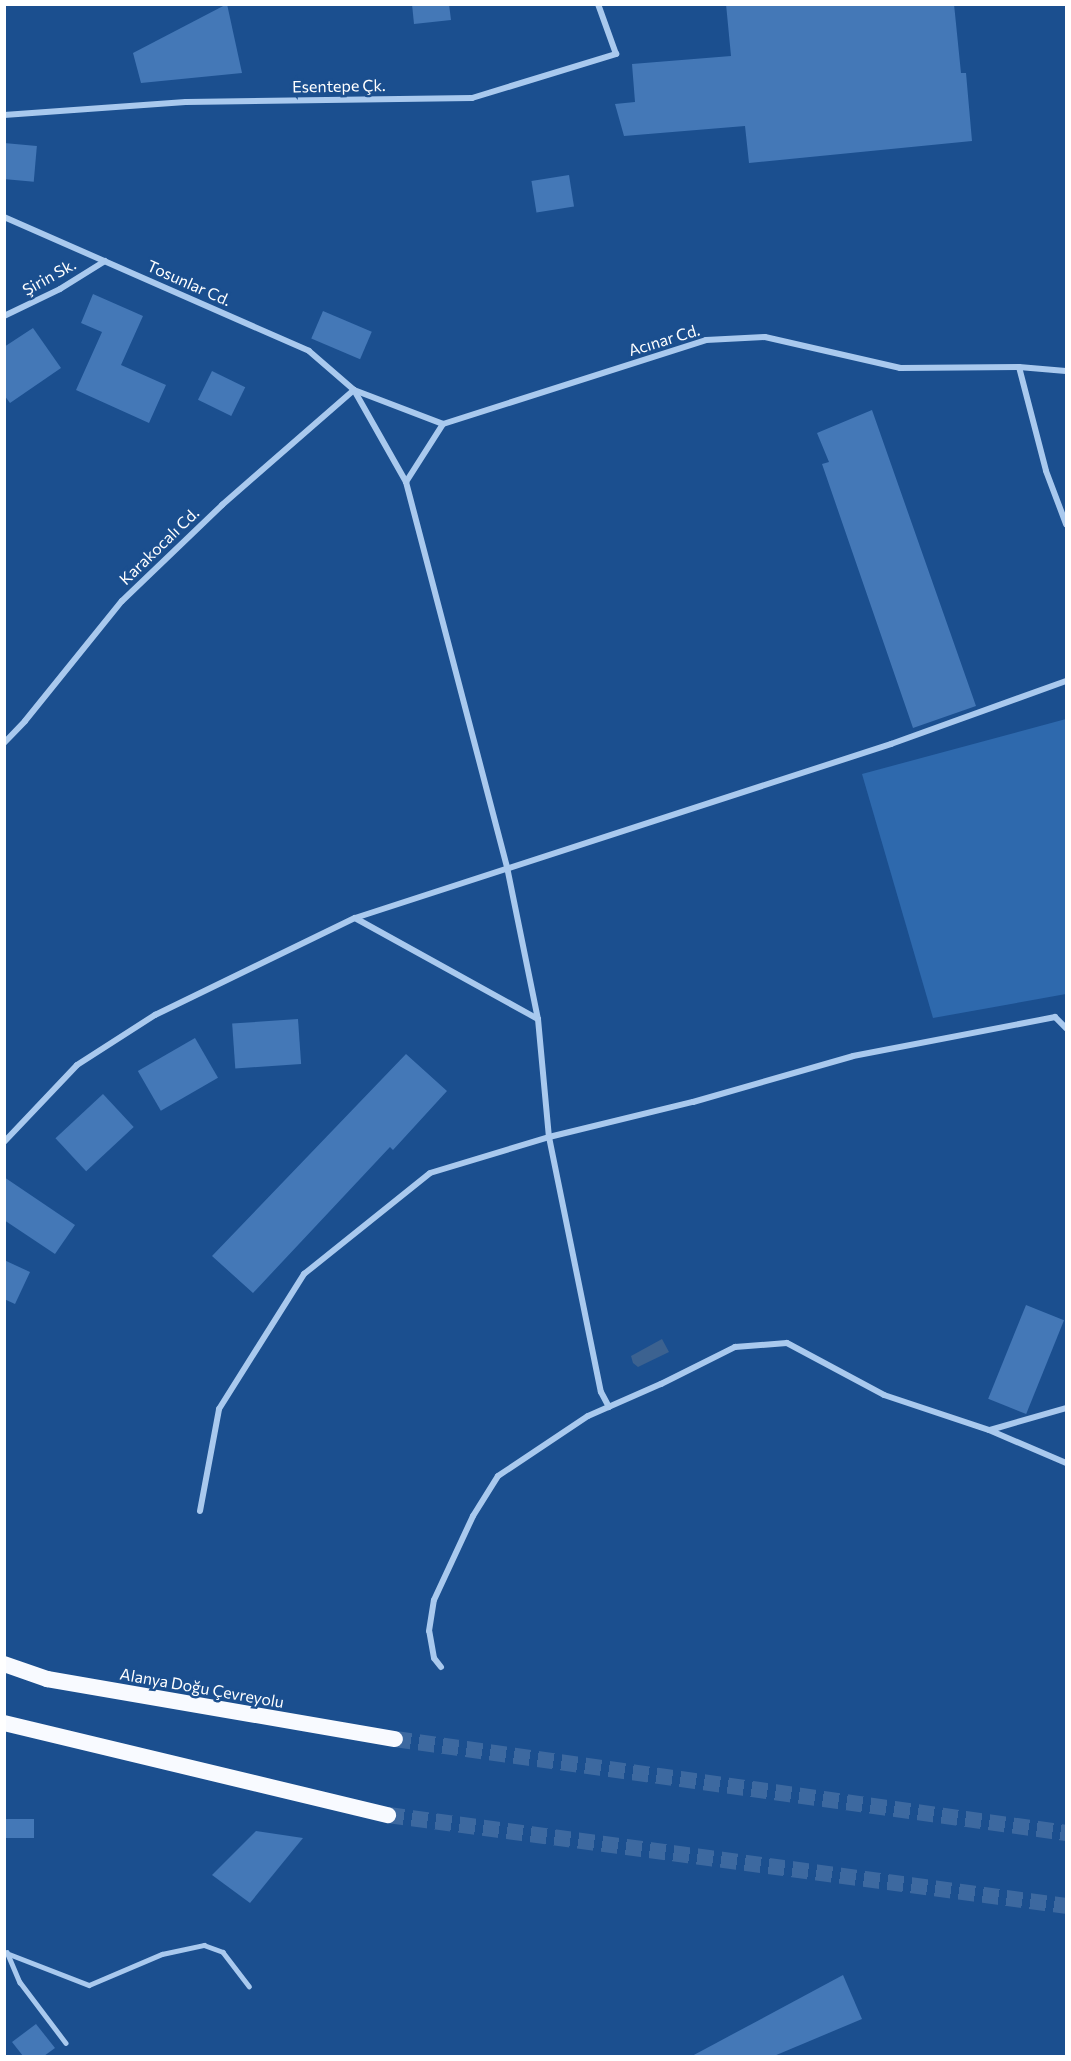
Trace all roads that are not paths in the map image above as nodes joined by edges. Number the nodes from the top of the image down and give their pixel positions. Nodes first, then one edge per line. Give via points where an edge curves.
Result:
1 (598, 4) edge
2 (4, 115) edge
3 (4, 217) edge
4 (105, 261) junction
5 (4, 316) edge
6 (1019, 367) junction
7 (1066, 371) edge
8 (354, 390) junction
9 (443, 424) junction
10 (406, 482) junction
11 (1066, 524) edge
12 (1066, 681) edge
13 (4, 743) edge
14 (507, 867) junction
15 (355, 918) junction
16 (538, 1019) junction
17 (1066, 1028) edge
18 (549, 1137) junction
19 (4, 1142) edge
20 (609, 1407) junction
21 (1066, 1408) edge
22 (989, 1430) junction
23 (1066, 1463) edge
24 (200, 1511) dead end
25 (4, 1664) edge
26 (441, 1667) dead end
27 (4, 1723) edge
28 (395, 1740) tunnel mouth
29 (387, 1815) tunnel mouth
30 (6, 1952) edge
31 (249, 1986) dead end
32 (66, 2043) dead end

1 - 2 street, Esentepe Çk. via 616,54 472,98 186,102
3 - 4 street, Tosunlar Cd.
4 - 5 street, Şirin Sk. via 60,289
4 - 8 street, Tosunlar Cd. via 309,351
6 - 7 street, Acınar Cd.
6 - 9 street, Acınar Cd. via 900,368 765,337 706,340
6 - 11 street via 1046,471
8 - 9 street
8 - 10 street
8 - 13 street, Karakocalı Cd. via 222,505 122,601
9 - 10 street
10 - 14 street
12 - 14 street via 891,744
14 - 15 street
14 - 16 street
15 - 16 street
15 - 19 street via 155,1015 96,1052 77,1065
16 - 18 street
17 - 18 street via 1055,1017 853,1056 693,1102
18 - 20 street via 602,1392
18 - 24 street via 430,1173 304,1274 219,1409
20 - 22 street via 735,1347 787,1343 884,1395
20 - 26 street via 588,1416 498,1476 473,1516 434,1600 429,1631 434,1658
21 - 22 street
22 - 23 street
25 - 28 highway, Alanya Doğu Çevreyolu via 47,1679
27 - 29 highway
30 - 31 lane via 90,1985 162,1953 204,1945 223,1952
30 - 32 lane via 20,1982

